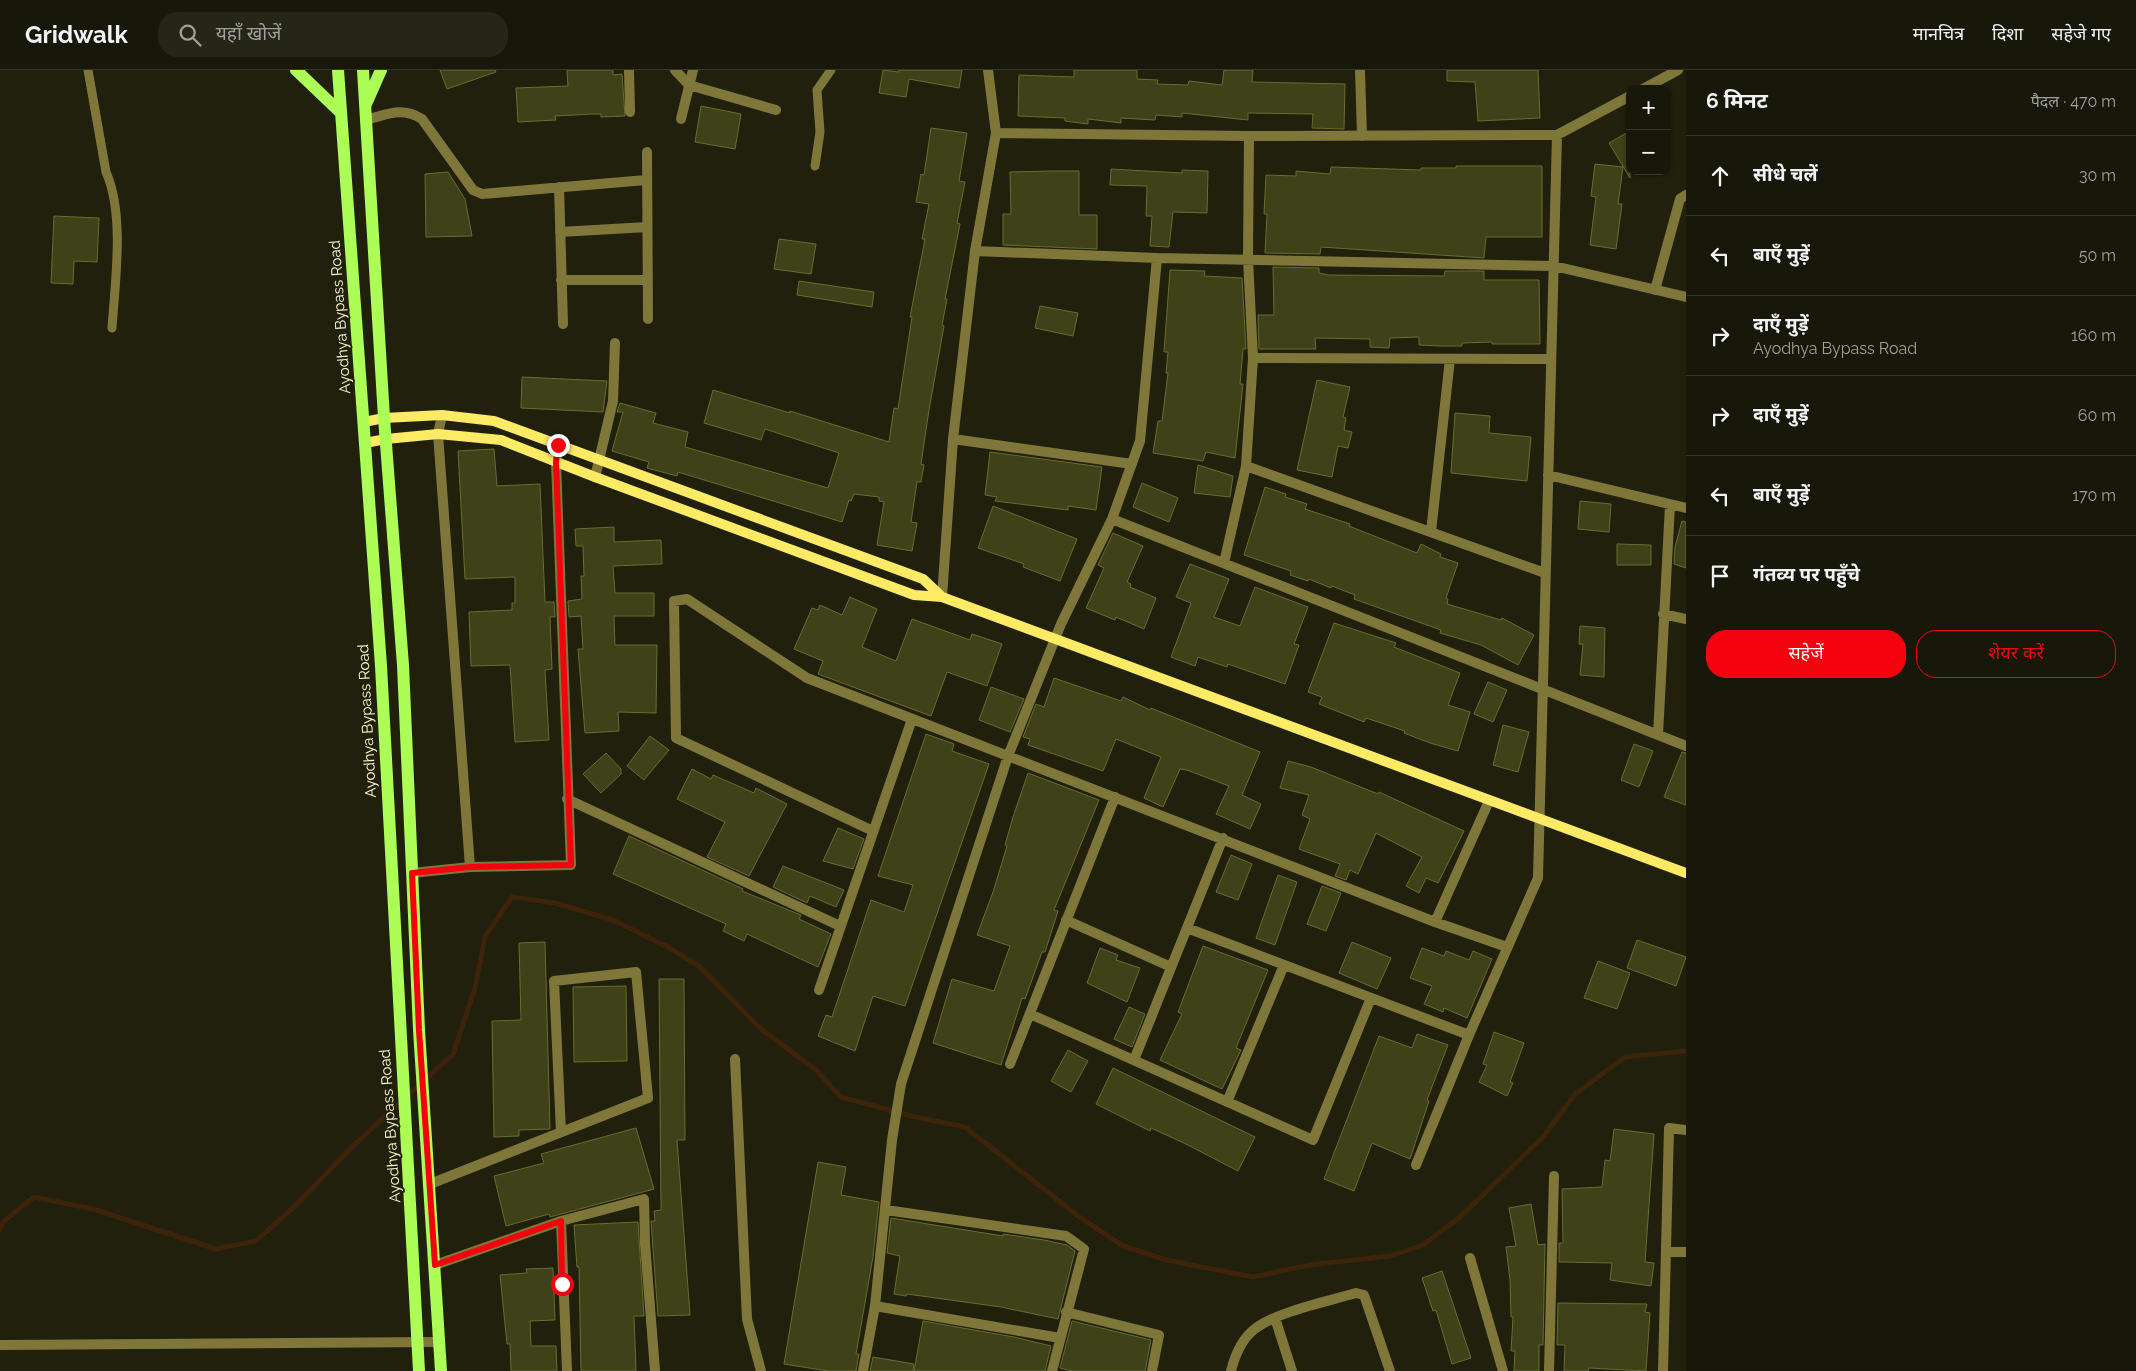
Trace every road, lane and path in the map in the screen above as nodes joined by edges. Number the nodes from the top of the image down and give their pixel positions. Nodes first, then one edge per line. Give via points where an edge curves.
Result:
1 (88, 70) edge
2 (296, 70) edge
3 (338, 70) edge
4 (363, 70) edge
5 (381, 70) edge
6 (629, 70) edge
7 (675, 70) edge
8 (693, 70) edge
9 (832, 70) edge
10 (988, 70) edge
11 (1360, 70) edge
12 (1678, 70) edge
13 (689, 85) junction
14 (1650, 85) edge
15 (1626, 98) edge
16 (776, 110) dead end
17 (630, 112) dead end
18 (342, 113) junction
19 (364, 114) junction
20 (681, 119) dead end
21 (996, 133) junction
22 (1557, 135) junction
23 (1249, 136) junction
24 (1362, 136) junction
25 (647, 152) dead end
26 (816, 166) dead end
27 (646, 180) junction
28 (559, 187) junction
29 (1686, 195) edge
30 (647, 227) junction
31 (560, 232) junction
32 (976, 251) junction
33 (1157, 258) junction
34 (1248, 259) junction
35 (1554, 266) junction
36 (562, 280) junction
37 (647, 280) junction
38 (1655, 290) junction
39 (1686, 297) edge
40 (648, 319) dead end
41 (563, 324) dead end
42 (112, 328) dead end
43 (615, 343) dead end
44 (1253, 358) junction
45 (1450, 359) junction
46 (1551, 359) junction
47 (442, 415) junction
48 (384, 418) junction
49 (364, 422) junction
50 (438, 434) junction
51 (386, 438) junction
52 (953, 438) junction
53 (365, 443) junction
54 (558, 445) junction
55 (599, 460) junction
56 (556, 462) junction
57 (1132, 464) junction
58 (1246, 466) junction
59 (1548, 475) junction
60 (595, 477) junction
61 (1670, 505) junction
62 (1686, 508) edge
63 (1112, 519) junction
64 (1431, 532) junction
65 (1224, 563) junction
66 (1545, 573) junction
67 (942, 597) junction
68 (1664, 614) junction
69 (1686, 619) edge
70 (1055, 639) junction
71 (1542, 690) junction
72 (912, 719) junction
73 (1658, 735) junction
74 (1686, 746) edge
75 (1008, 756) junction
76 (1115, 797) junction
77 (568, 799) junction
78 (1489, 801) junction
79 (1540, 820) junction
80 (873, 830) junction
81 (1223, 838) junction
82 (470, 867) junction
83 (412, 873) junction
84 (1686, 874) edge
85 (1066, 920) junction
86 (1436, 922) junction
87 (840, 926) junction
88 (1187, 928) junction
89 (1507, 947) junction
90 (1284, 965) junction
91 (1171, 967) junction
92 (818, 990) dead end
93 (1371, 998) junction
94 (1030, 1014) junction
95 (1469, 1035) junction
96 (735, 1059) dead end
97 (1134, 1060) junction
98 (1010, 1064) dead end
99 (1227, 1102) junction
100 (1686, 1130) edge
101 (561, 1132) junction
102 (1416, 1165) dead end
103 (1554, 1176) dead end
104 (430, 1184) junction
105 (886, 1210) junction
106 (561, 1221) junction
107 (1666, 1252) junction
108 (1686, 1252) edge
109 (1470, 1258) dead end
110 (435, 1265) junction
111 (875, 1306) junction
112 (1066, 1312) junction
113 (1275, 1318) junction
114 (1060, 1338) junction
115 (418, 1342) junction
116 (439, 1342) junction
117 (1, 1345) edge
118 (419, 1371) edge
119 (441, 1371) edge
120 (567, 1371) edge
121 (655, 1371) edge
122 (760, 1371) edge
123 (863, 1371) edge
124 (1052, 1371) edge
125 (1152, 1371) edge
126 (1231, 1371) edge
127 (1292, 1371) edge
128 (1390, 1371) edge
129 (1503, 1371) edge
130 (1549, 1371) edge
131 (1664, 1371) edge

1 - 42 lane via 106,172 111,183 118,241
2 - 18 main road
3 - 18 main road, Ayodhya Bypass Road
4 - 19 main road
5 - 19 main road
6 - 17 street
7 - 13 street
8 - 13 street
9 - 26 lane via 817,90 820,132
10 - 21 street
11 - 24 street
12 - 14 street
13 - 16 street
13 - 20 street
15 - 22 street
18 - 49 main road, Ayodhya Bypass Road
19 - 28 street via 402,111 422,119 473,190 482,194
19 - 48 main road
21 - 23 street
21 - 32 street
22 - 24 street
22 - 35 street
23 - 24 street
23 - 34 street
25 - 27 street
27 - 28 street
27 - 30 street
28 - 31 street
29 - 38 street via 1680,199
30 - 31 street
30 - 37 street
31 - 36 street
32 - 33 street
32 - 52 street
33 - 34 street
33 - 57 street via 1140,441
34 - 35 street
34 - 44 street
35 - 38 street
35 - 46 street
36 - 37 street
36 - 41 street
37 - 40 street
38 - 39 street
43 - 55 street via 613,401
44 - 45 street
44 - 58 street
45 - 46 street
45 - 64 street
46 - 59 street
47 - 48 street
47 - 50 street
47 - 54 street via 494,421
48 - 49 street
48 - 51 main road
49 - 53 main road, Ayodhya Bypass Road
50 - 51 street
50 - 56 street via 501,440
50 - 82 street
51 - 53 street
51 - 83 main road
52 - 57 street
52 - 67 street
53 - 115 main road, Ayodhya Bypass Road via 381,666
54 - 55 street
54 - 56 street
55 - 60 street
55 - 67 street via 924,578
56 - 60 street
56 - 77 street
57 - 63 street
58 - 64 street
58 - 65 street
59 - 61 street
59 - 66 street
60 - 67 street via 914,595
61 - 62 street
61 - 68 street
63 - 65 street
63 - 70 street
64 - 66 street
65 - 71 street
66 - 71 street
67 - 70 street
68 - 69 street
68 - 73 street
70 - 75 street
70 - 78 street
71 - 73 street
71 - 79 street
72 - 75 street
72 - 80 street
72 - 80 street via 807,678 687,598 674,601 676,738
73 - 74 street
75 - 76 street
75 - 105 street via 901,1084
76 - 81 street
76 - 85 street
77 - 82 street via 571,865
77 - 87 street
78 - 79 street
78 - 86 street
79 - 84 street
79 - 89 street via 1538,878
80 - 87 street
81 - 86 street
81 - 88 street
82 - 83 street
83 - 104 main road
85 - 91 street
85 - 94 street
86 - 89 street
87 - 92 street
88 - 90 street
88 - 91 street
89 - 95 street
90 - 93 street
90 - 99 street
91 - 97 street
93 - 95 street
93 - 99 street via 1313,1140
94 - 97 street
94 - 98 street
95 - 102 street
96 - 122 street via 747,1319
97 - 99 street
100 - 107 street via 1669,1128
101 - 101 street via 648,1098 636,972 554,981
101 - 104 street
103 - 130 street
104 - 110 main road
105 - 111 street
105 - 112 street via 1066,1236 1084,1249
106 - 110 street
106 - 120 street
106 - 121 street via 644,1199
107 - 108 street
107 - 131 street
109 - 129 street
110 - 116 main road
111 - 114 street
111 - 123 street
112 - 114 street
112 - 125 street via 1159,1335
113 - 126 street via 1256,1328 1244,1340
113 - 127 street
113 - 128 street via 1361,1293 1366,1299
114 - 124 street
115 - 116 street
115 - 117 street
115 - 118 main road, Ayodhya Bypass Road
116 - 119 main road

